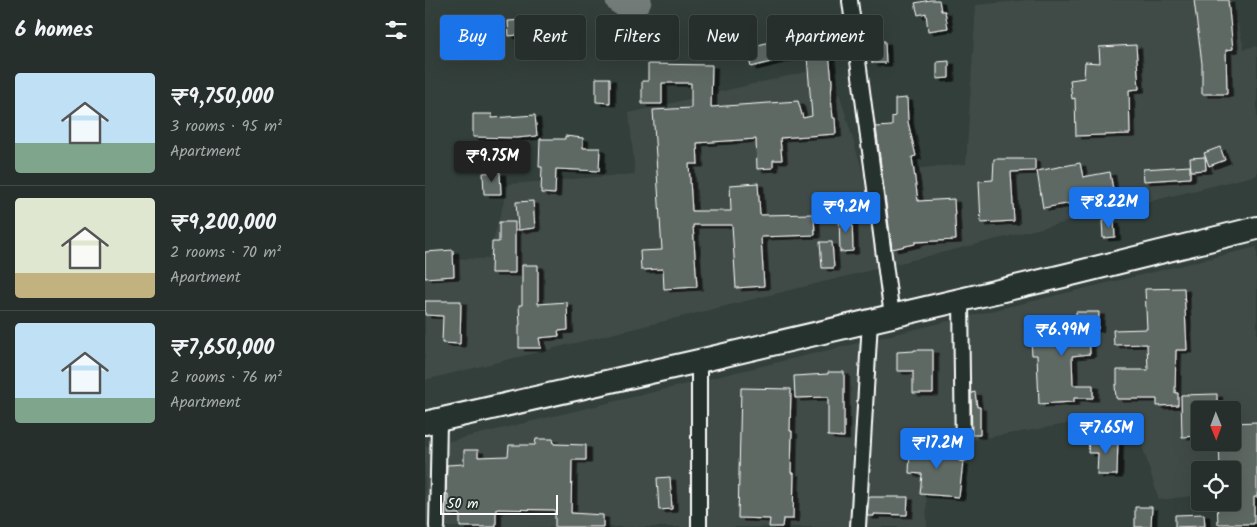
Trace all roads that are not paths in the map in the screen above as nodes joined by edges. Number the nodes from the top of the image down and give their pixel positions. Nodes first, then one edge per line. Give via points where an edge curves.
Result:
1 (850, 1) dead end
2 (1257, 228) edge
3 (961, 300) junction
4 (892, 316) junction
5 (870, 321) junction
6 (699, 361) junction
7 (432, 422) edge
8 (963, 453) dead end
9 (437, 527) edge
10 (699, 527) edge
11 (858, 527) edge

1 - 4 street
2 - 3 main road
3 - 4 main road
3 - 8 street
4 - 5 main road
5 - 6 main road
5 - 11 street
6 - 7 main road
6 - 10 street
7 - 9 street

